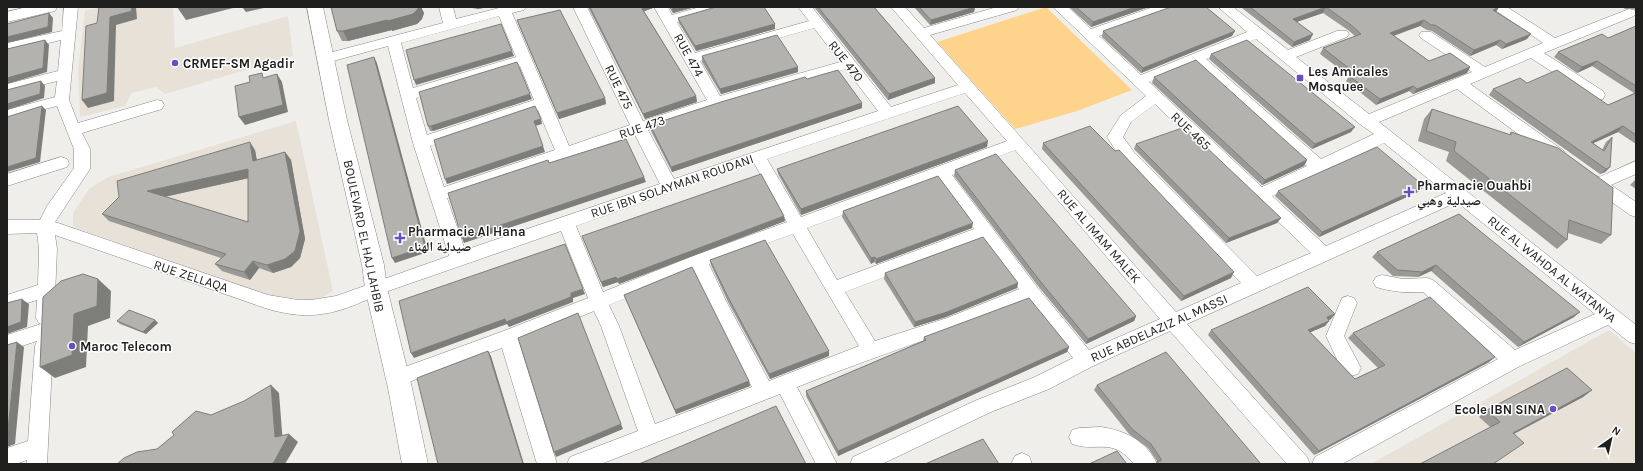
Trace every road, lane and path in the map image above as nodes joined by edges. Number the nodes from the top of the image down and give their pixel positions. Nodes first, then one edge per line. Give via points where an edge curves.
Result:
1 (49, 7) edge
2 (71, 7) edge
3 (315, 7) edge
4 (446, 7) edge
5 (518, 7) edge
6 (580, 7) edge
7 (661, 7) edge
8 (715, 7) edge
9 (805, 7) edge
10 (898, 7) edge
11 (1012, 7) edge
12 (1060, 7) edge
13 (1166, 7) edge
14 (1225, 7) edge
15 (1498, 7) edge
16 (988, 10) edge
17 (504, 11) junction
18 (1141, 11) edge
19 (1628, 13) edge
20 (7, 17) edge
21 (670, 20) junction
22 (817, 23) junction
23 (450, 25) junction
24 (922, 33) junction
25 (1257, 33) junction
26 (69, 34) junction
27 (1090, 34) junction
28 (1342, 34) dead end
29 (1426, 35) dead end
30 (393, 40) junction
31 (1554, 44) junction
32 (7, 48) edge
33 (1533, 53) junction
34 (1285, 56) junction
35 (326, 58) junction
36 (1196, 58) junction
37 (691, 59) junction
38 (523, 60) junction
39 (848, 64) junction
40 (1484, 73) junction
41 (65, 74) junction
42 (1139, 81) junction
43 (1458, 83) junction
44 (969, 87) junction
45 (7, 89) edge
46 (408, 95) junction
47 (1598, 95) dead end
48 (1155, 97) junction
49 (62, 100) junction
50 (716, 102) junction
51 (542, 103) junction
52 (157, 105) dead end
53 (888, 114) junction
54 (7, 116) edge
55 (1366, 121) junction
56 (639, 128) junction
57 (74, 130) junction
58 (1384, 136) junction
59 (421, 143) junction
60 (1018, 143) junction
61 (564, 153) junction
62 (758, 156) junction
63 (61, 163) dead end
64 (1572, 166) edge
65 (1319, 167) junction
66 (1636, 167) edge
67 (941, 173) junction
68 (7, 180) edge
69 (670, 187) junction
70 (439, 195) junction
71 (1260, 195) junction
72 (1458, 195) junction
73 (1636, 212) edge
74 (566, 222) junction
75 (45, 226) junction
76 (797, 226) junction
77 (7, 227) edge
78 (984, 232) junction
79 (1323, 254) junction
80 (459, 259) junction
81 (699, 261) junction
82 (1382, 282) dead end
83 (1255, 286) junction
84 (376, 288) junction
85 (833, 289) junction
86 (46, 290) junction
87 (1031, 292) junction
88 (598, 301) junction
89 (7, 302) edge
90 (1348, 303) dead end
91 (1611, 315) junction
92 (1174, 321) junction
93 (45, 331) junction
94 (1636, 336) edge
95 (508, 338) junction
96 (7, 343) edge
97 (871, 350) junction
98 (1086, 360) junction
99 (1513, 360) junction
100 (1351, 368) dead end
101 (398, 378) junction
102 (785, 384) junction
103 (764, 391) junction
104 (649, 435) junction
105 (1079, 437) dead end
106 (37, 456) edge
107 (7, 458) edge
108 (415, 464) edge
109 (547, 464) edge
110 (577, 464) edge
111 (827, 464) edge
112 (860, 464) edge
113 (1147, 464) edge
114 (1300, 464) edge
115 (1322, 464) edge

1 - 20 street
2 - 26 street
3 - 35 street, BOULEVARD EL HAJ LAHBIB
4 - 23 street
5 - 17 street
6 - 56 street, RUE 475
7 - 21 street, RUE 474
8 - 21 street
9 - 22 street, RUE 470
10 - 24 street, RUE AL IMAM MALEK
11 - 16 street
12 - 27 street, RUE 465
13 - 18 street
14 - 25 street, RUE AL WAHDA AL WATANYA
15 - 31 street
16 - 24 street
17 - 23 street
17 - 38 street
18 - 27 street
19 - 31 street
21 - 37 street, RUE 474
22 - 37 street
22 - 39 street, RUE 470
23 - 30 street
24 - 44 street, RUE AL IMAM MALEK
25 - 34 street, RUE AL WAHDA AL WATANYA
25 - 36 street
26 - 32 street
26 - 41 street
27 - 42 street, RUE 465
28 - 34 street
29 - 40 street
30 - 35 street
30 - 46 street
31 - 33 street
33 - 40 street
33 - 47 street
34 - 55 street, RUE AL WAHDA AL WATANYA
35 - 84 street, BOULEVARD EL HAJ LAHBIB
36 - 42 street
36 - 65 street
37 - 50 street, RUE 474
38 - 46 street
38 - 51 street
39 - 50 street, RUE 473
39 - 53 street, RUE 470
40 - 43 street
41 - 45 street
41 - 49 street
42 - 48 street, RUE 465
43 - 55 street
43 - 64 street
44 - 53 street, RUE IBN SOLAYMAN ROUDANI
44 - 60 street, RUE AL IMAM MALEK
46 - 59 street
48 - 71 street, RUE 465
48 - 83 street via 1125,118 1118,127 1115,137 1128,156
49 - 54 street via 17,111
49 - 57 street
50 - 56 street, RUE 473
51 - 59 street
51 - 61 street
52 - 57 street
53 - 62 street, RUE IBN SOLAYMAN ROUDANI
55 - 58 street, RUE AL WAHDA AL WATANYA
56 - 61 street, RUE 473
56 - 69 street, RUE 475
57 - 75 street via 82,149 82,169
58 - 65 street
58 - 72 street, RUE AL WAHDA AL WATANYA
59 - 70 street
60 - 67 street
60 - 92 street, RUE AL IMAM MALEK
61 - 70 street, RUE 473
62 - 69 street, RUE IBN SOLAYMAN ROUDANI
62 - 76 street
63 - 68 street
65 - 71 street
66 - 73 street via 1591,179
67 - 76 street
67 - 78 street
69 - 74 street, RUE IBN SOLAYMAN ROUDANI
70 - 80 street
71 - 79 street, RUE 465
72 - 79 street, RUE ABDELAZIZ AL MASSI
72 - 91 street, RUE AL WAHDA AL WATANYA
74 - 80 street, RUE IBN SOLAYMAN ROUDANI
74 - 88 street
75 - 77 street, RUE ZELLAQA
75 - 84 street, RUE ZELLAQA via 286,307 304,309 326,306 351,300
75 - 86 street via 48,249
76 - 81 street
76 - 85 street
78 - 85 street
78 - 87 street
79 - 83 street, RUE ABDELAZIZ AL MASSI
80 - 84 street, RUE IBN SOLAYMAN ROUDANI
81 - 88 street
81 - 103 street via 719,306
82 - 99 street via 1403,286 1427,285
83 - 92 street, RUE ABDELAZIZ AL MASSI
84 - 101 street, BOULEVARD EL HAJ LAHBIB
85 - 97 street
86 - 89 street
86 - 93 street
87 - 97 street via 951,324
87 - 98 street
88 - 95 street
88 - 104 street via 610,326
90 - 100 street via 1335,336
91 - 94 street, RUE AL WAHDA AL WATANYA
91 - 99 street
92 - 98 street, RUE ABDELAZIZ AL MASSI
92 - 114 street, RUE AL IMAM MALEK
93 - 96 street
93 - 106 street
95 - 101 street
95 - 109 street
97 - 102 street
98 - 112 street, RUE ABDELAZIZ AL MASSI via 1042,383 984,406
99 - 115 street
101 - 108 street, BOULEVARD EL HAJ LAHBIB
102 - 103 street
102 - 111 street
103 - 104 street
104 - 110 street
105 - 113 street via 1115,437 1138,452
106 - 107 street

